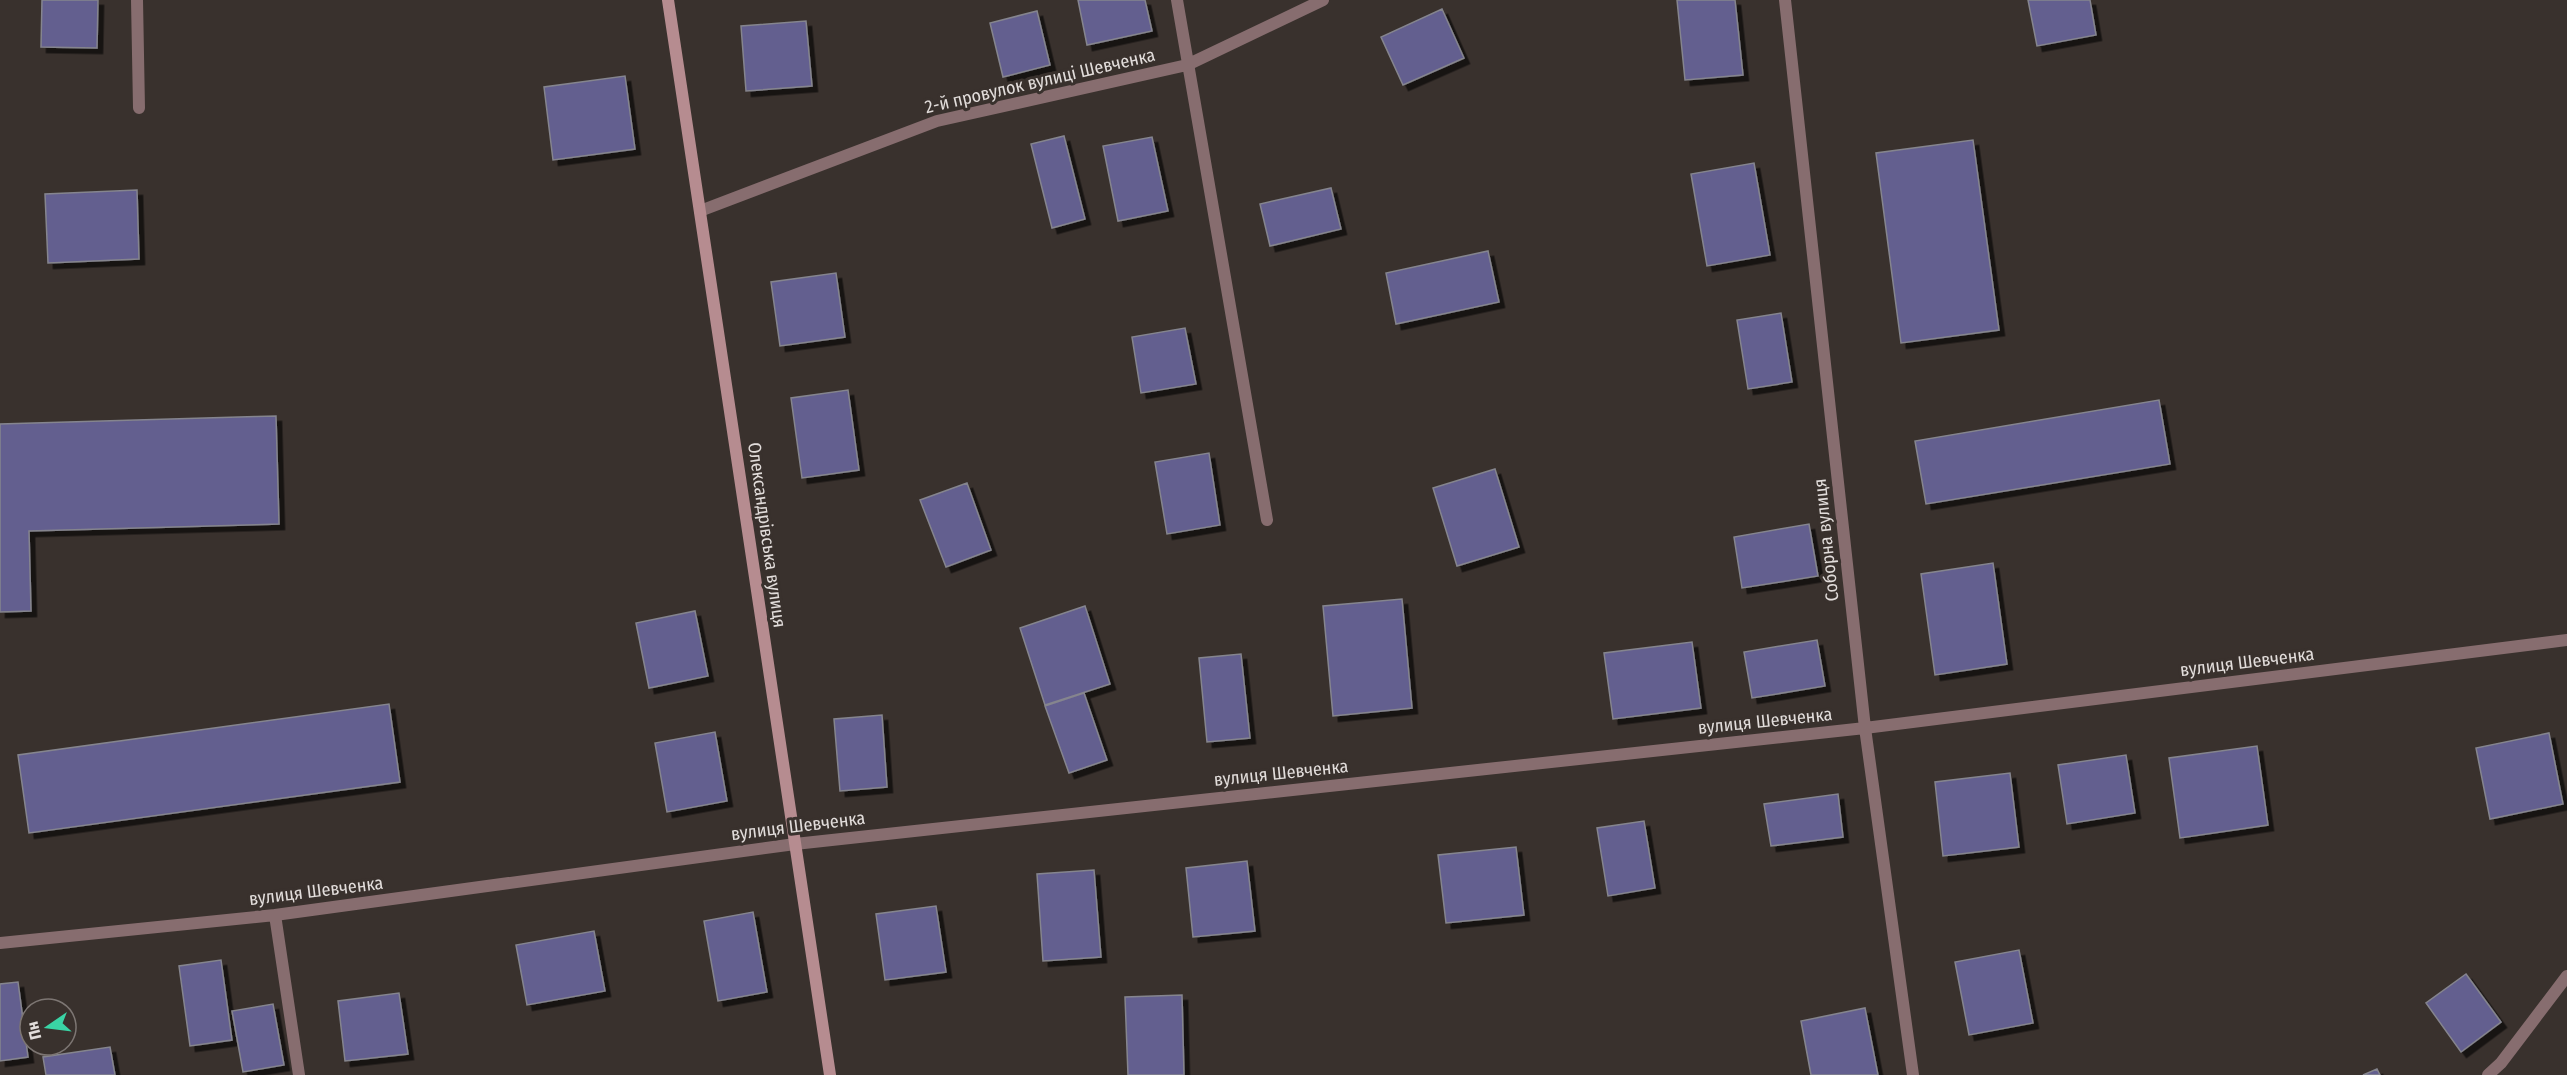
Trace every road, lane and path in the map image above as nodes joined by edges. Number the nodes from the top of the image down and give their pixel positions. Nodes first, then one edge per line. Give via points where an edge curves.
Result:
1 (137, 0) edge
2 (668, 0) edge
3 (1177, 0) edge
4 (1323, 0) edge
5 (1785, 0) edge
6 (1187, 65) junction
7 (139, 108) dead end
8 (700, 211) junction
9 (1266, 520) dead end
10 (2567, 640) edge
11 (1864, 728) junction
12 (795, 843) junction
13 (275, 915) junction
14 (0, 943) edge
15 (2567, 976) edge
16 (298, 1075) edge
17 (830, 1075) edge
18 (1912, 1075) edge
19 (2488, 1075) edge

1 - 7 street
2 - 8 main road, Олександрівська вулиця
3 - 6 street
4 - 6 street, 2-й провулок вулиці Шевченка
5 - 11 street, Соборна вулиця
6 - 8 street, 2-й провулок вулиці Шевченка via 937,121
6 - 9 street
8 - 12 main road, Олександрівська вулиця
10 - 11 street, вулиця Шевченка
11 - 12 street, вулиця Шевченка
11 - 18 street, Соборна вулиця
12 - 13 street, вулиця Шевченка
12 - 17 main road, Олександрівська вулиця
13 - 14 street, вулиця Шевченка
13 - 16 street
15 - 19 street

